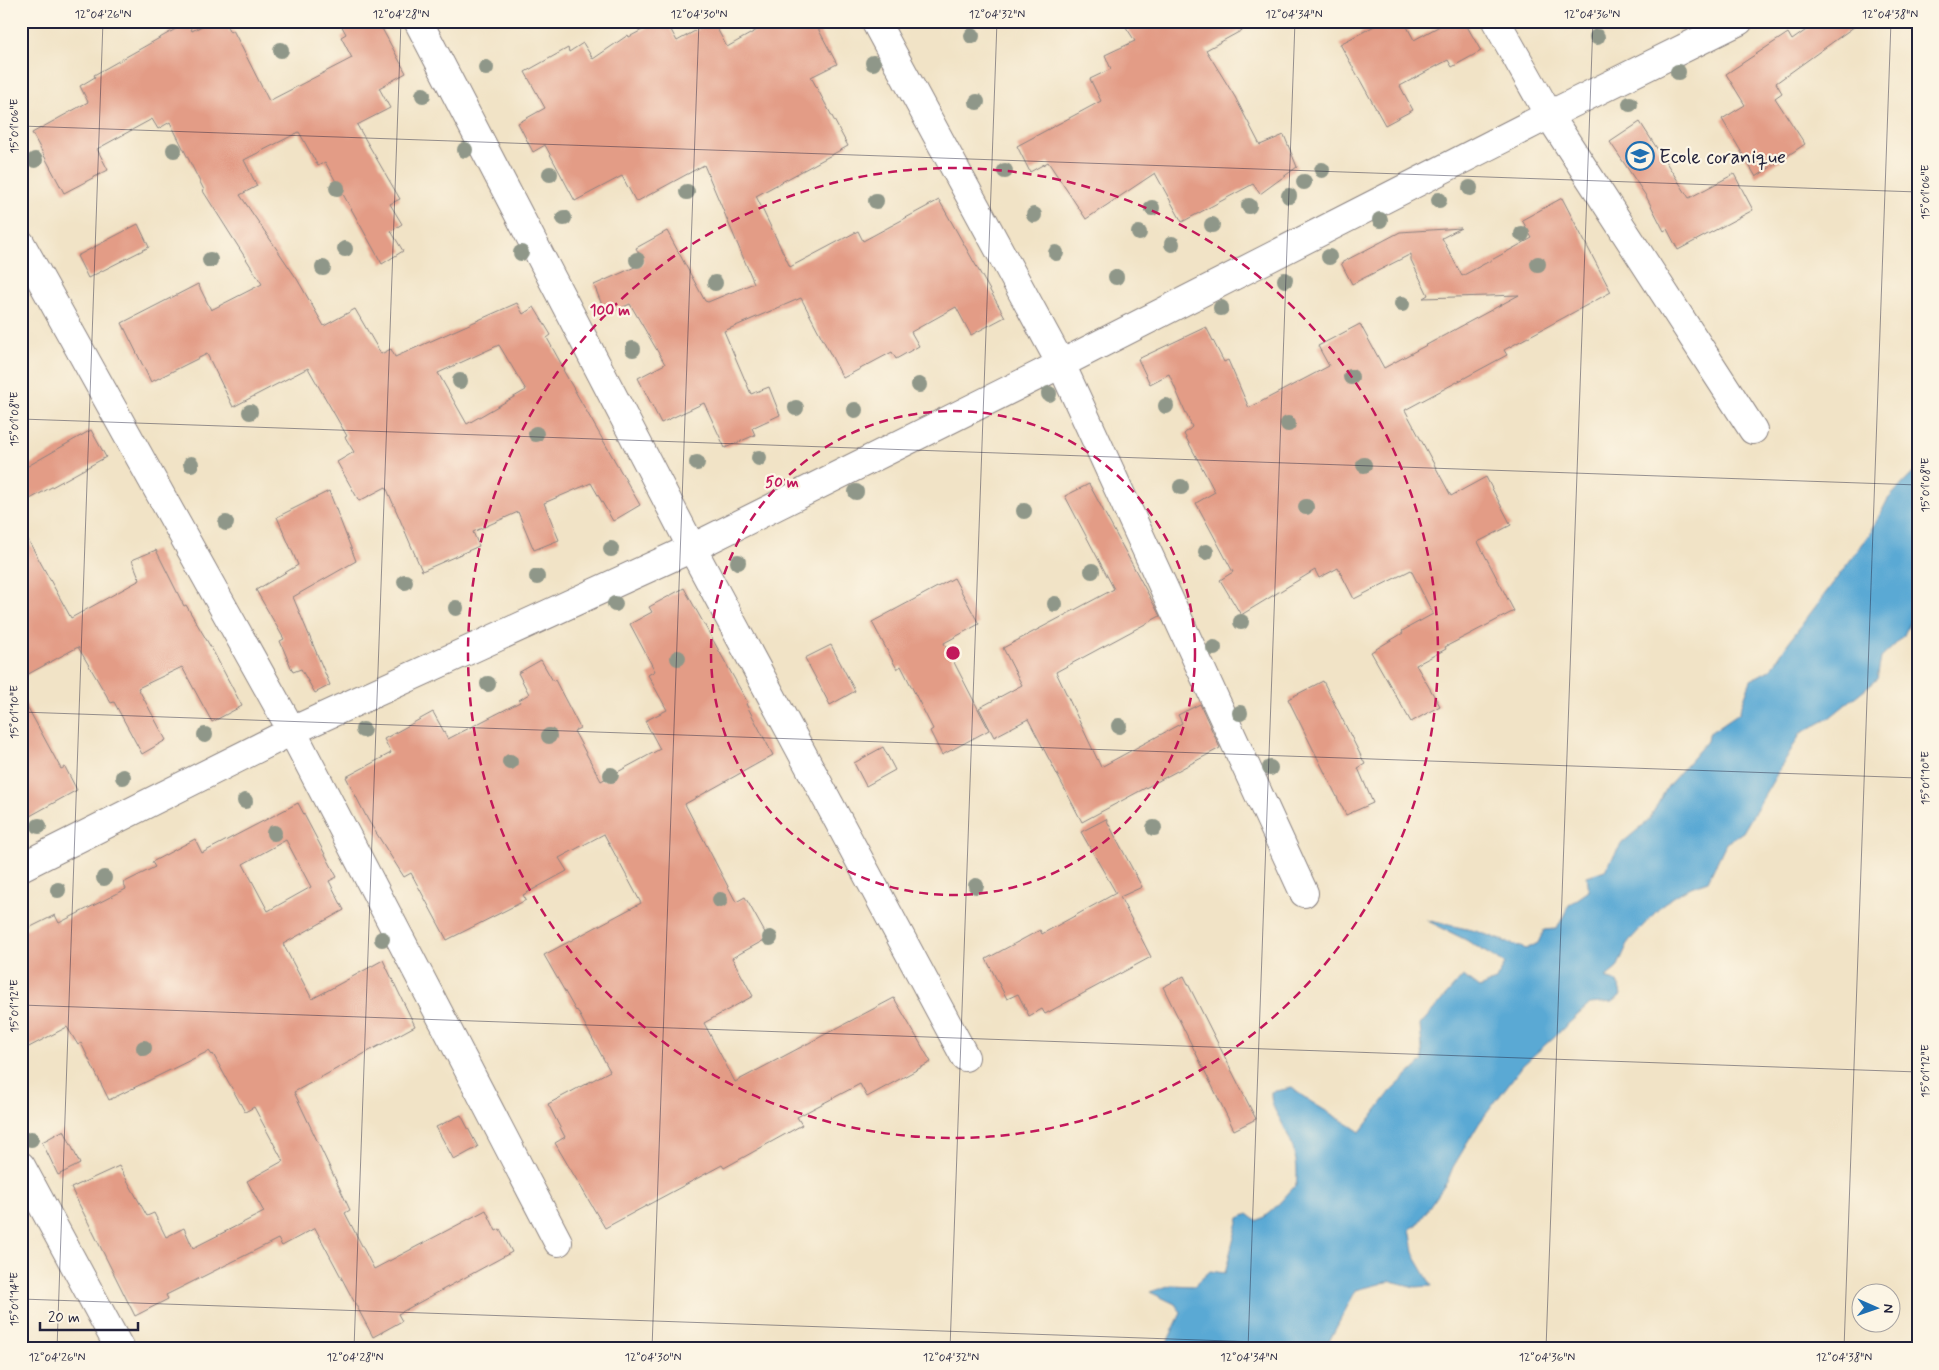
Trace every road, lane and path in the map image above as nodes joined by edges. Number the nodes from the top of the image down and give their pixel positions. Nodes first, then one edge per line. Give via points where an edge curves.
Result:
1 (418, 21) edge
2 (875, 21) edge
3 (1496, 21) edge
4 (1739, 21) edge
5 (1549, 115) junction
6 (21, 244) edge
7 (1061, 364) junction
8 (1753, 430) dead end
9 (692, 548) junction
10 (292, 731) junction
11 (21, 867) edge
12 (1304, 893) dead end
13 (965, 1057) dead end
14 (21, 1166) edge
15 (558, 1242) dead end
16 (120, 1349) edge

1 - 9 street
2 - 7 street
3 - 5 street
4 - 5 street
5 - 7 street
5 - 8 street
6 - 10 street
7 - 9 street
7 - 12 street
9 - 10 street
9 - 13 street
10 - 11 street
10 - 15 street
14 - 16 street

